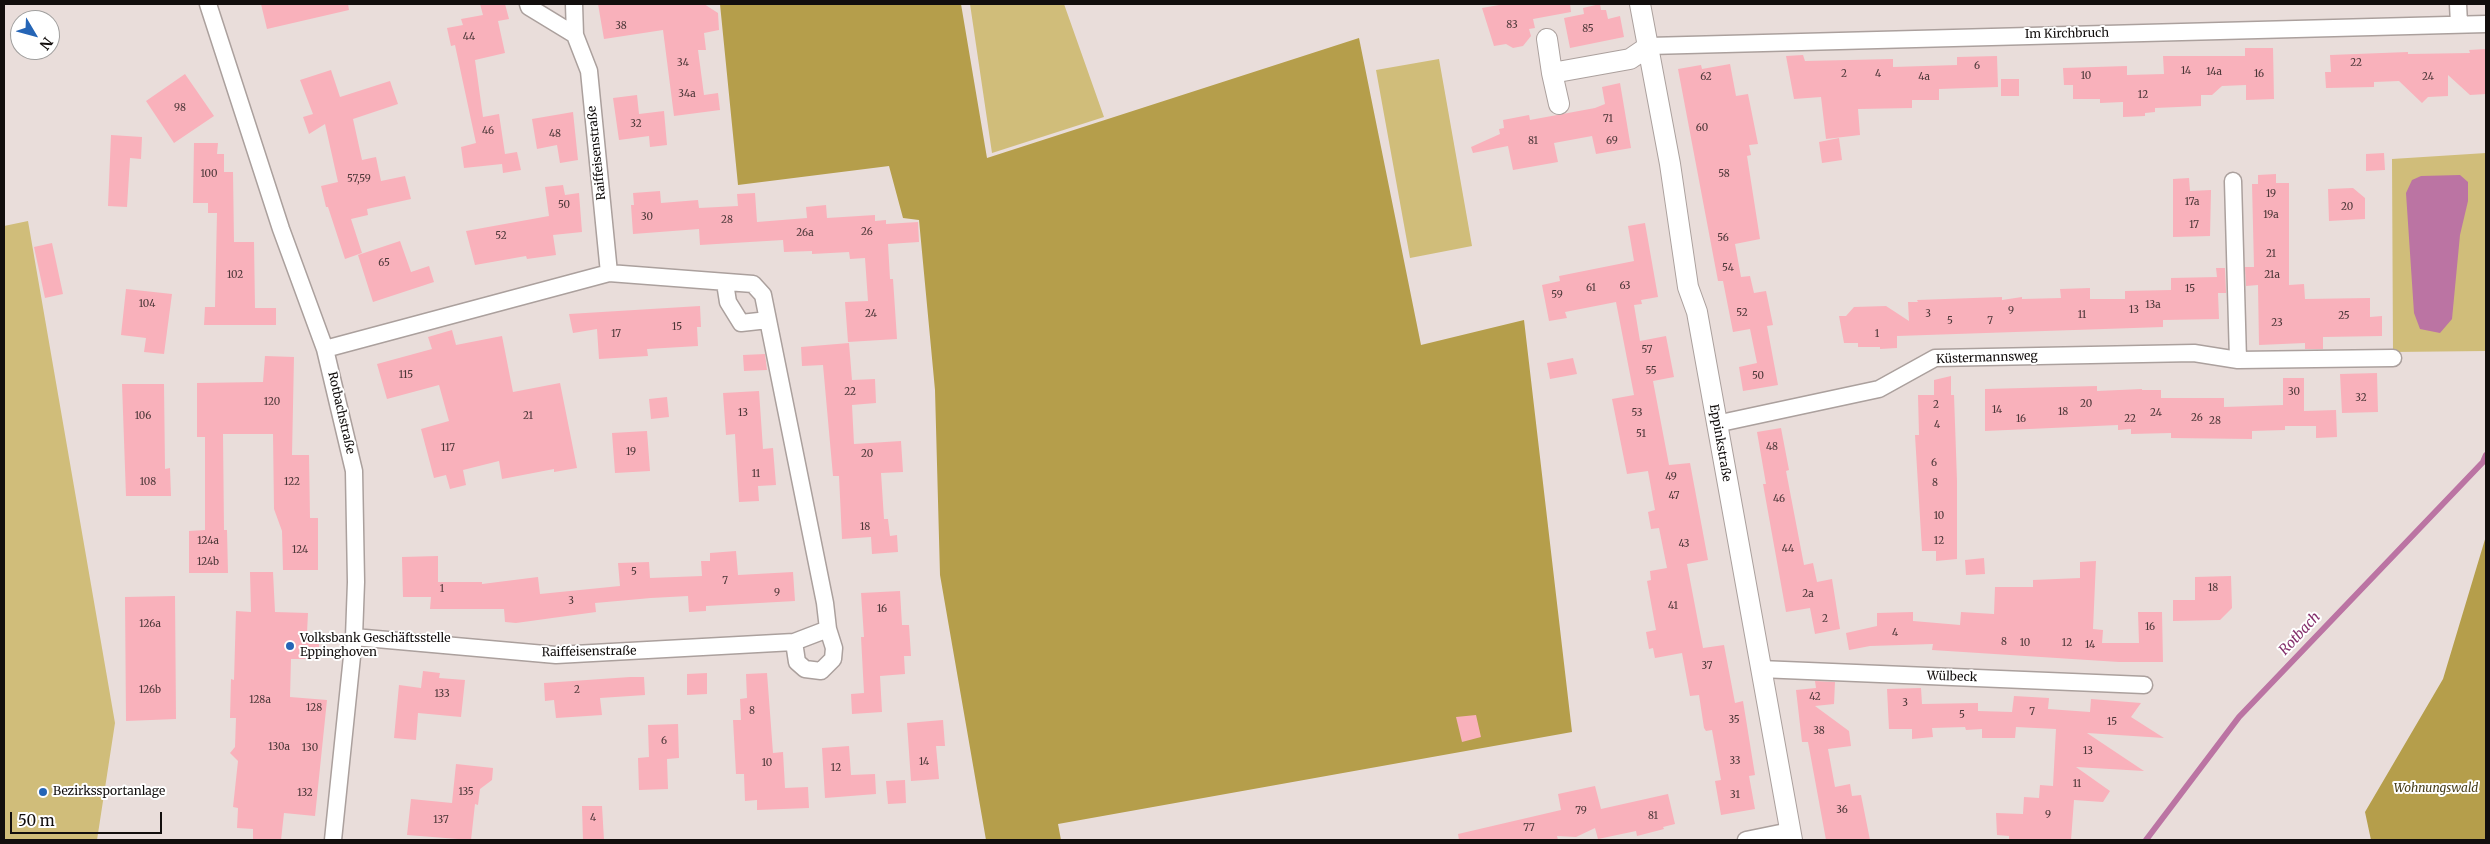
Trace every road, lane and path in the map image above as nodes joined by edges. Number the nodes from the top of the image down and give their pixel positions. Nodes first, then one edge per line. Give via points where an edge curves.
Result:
1 (208, 4) edge
2 (528, 4) edge
3 (574, 4) edge
4 (1640, 4) edge
5 (2458, 4) edge
6 (2459, 24) junction
7 (2486, 24) edge
8 (575, 35) junction
9 (1547, 39) dead end
10 (1648, 46) junction
11 (1552, 73) junction
12 (1559, 104) dead end
13 (2233, 181) dead end
14 (610, 273) junction
15 (725, 283) junction
16 (768, 320) junction
17 (326, 349) junction
18 (2392, 358) dead end
19 (2238, 360) junction
20 (1716, 424) junction
21 (828, 629) junction
22 (354, 637) junction
23 (794, 642) junction
24 (1760, 669) junction
25 (2144, 685) dead end
26 (1791, 836) edge
27 (333, 840) edge
28 (1746, 840) edge

1 - 17 street, Rotbachstraße via 281,229
2 - 8 street
3 - 8 street, Raiffeisenstraße
4 - 10 street, Eppinkstraße
5 - 6 street
6 - 7 street, Im Kirchbruch
6 - 10 street, Im Kirchbruch
8 - 14 street, Raiffeisenstraße via 589,71
9 - 11 street
10 - 11 street via 1630,59
10 - 20 street, Eppinkstraße via 1688,287 1697,312
11 - 12 street
13 - 19 street
14 - 15 street
14 - 17 street
15 - 16 street via 753,284 763,295
15 - 16 street via 728,302 741,323
16 - 21 street
17 - 22 street, Rotbachstraße via 354,470
18 - 19 street, Küstermannsweg
19 - 20 street, Küstermannsweg via 2194,353 1935,358 1879,388
20 - 24 street, Eppinkstraße
21 - 23 street, Raiffeisenstraße
21 - 23 street via 834,654 830,664 821,671 810,672 801,666
22 - 23 street, Raiffeisenstraße via 556,655
22 - 27 street, Rotbachstraße
24 - 25 street, Wülbeck
24 - 26 street, Eppinkstraße
26 - 28 street

